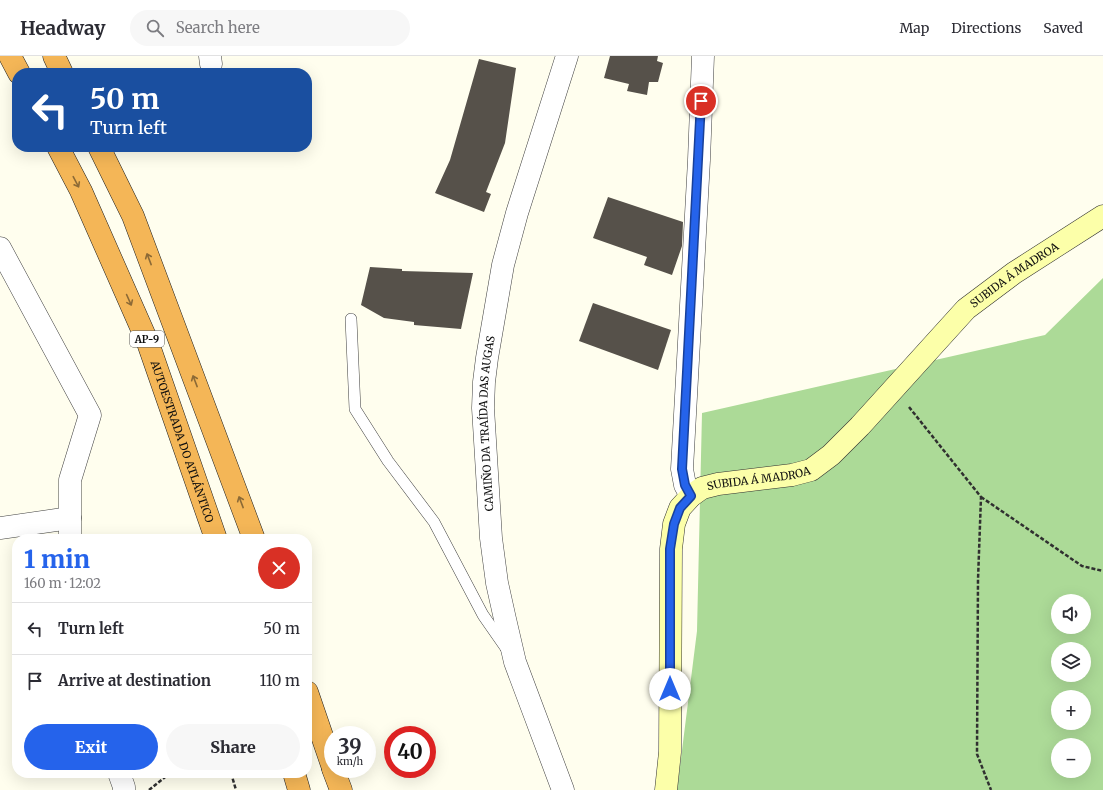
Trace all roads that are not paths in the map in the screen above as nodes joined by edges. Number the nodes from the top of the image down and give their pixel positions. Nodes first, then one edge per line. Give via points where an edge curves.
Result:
1 (10, 56) edge
2 (54, 56) edge
3 (567, 56) edge
4 (703, 56) edge
5 (16, 68) edge
6 (60, 68) edge
7 (61, 152) edge
8 (101, 152) edge
9 (1103, 216) edge
10 (0, 248) edge
11 (351, 319) dead end
12 (691, 496) junction
13 (0, 528) edge
14 (70, 529) edge
15 (214, 534) edge
16 (252, 534) edge
17 (515, 662) junction
18 (312, 707) edge
19 (324, 742) edge
20 (121, 778) edge
21 (295, 778) edge
22 (337, 778) edge
23 (124, 790) edge
24 (299, 790) edge
25 (341, 790) edge
26 (563, 790) edge
27 (666, 790) edge

1 - 5 highway
2 - 6 highway
3 - 17 street, CAMIÑO DA TRAÍDA DAS AUGAS via 503,265 484,382 485,458 491,538 497,583
4 - 12 street via 682,469 685,485
7 -> 15 highway, AUTOESTRADA DO ATLÁNTICO / AP-9 via 82,192 148,343
16 -> 8 highway, AP-9 via 133,216
9 - 12 street, SUBIDA Á MADROA via 1014,273 966,309 831,455 811,470 792,475 718,484 702,488
10 - 14 street via 90,415 70,480
11 - 17 lane via 355,409 388,461 434,522 483,615
12 - 27 street, SUBIDA Á MADROA via 680,508 674,524 670,549 670,752
13 - 14 street
17 - 26 street, CAMIÑO DA TRAÍDA DAS AUGAS
18 - 19 highway
20 - 23 street
21 - 24 highway
22 - 25 highway

